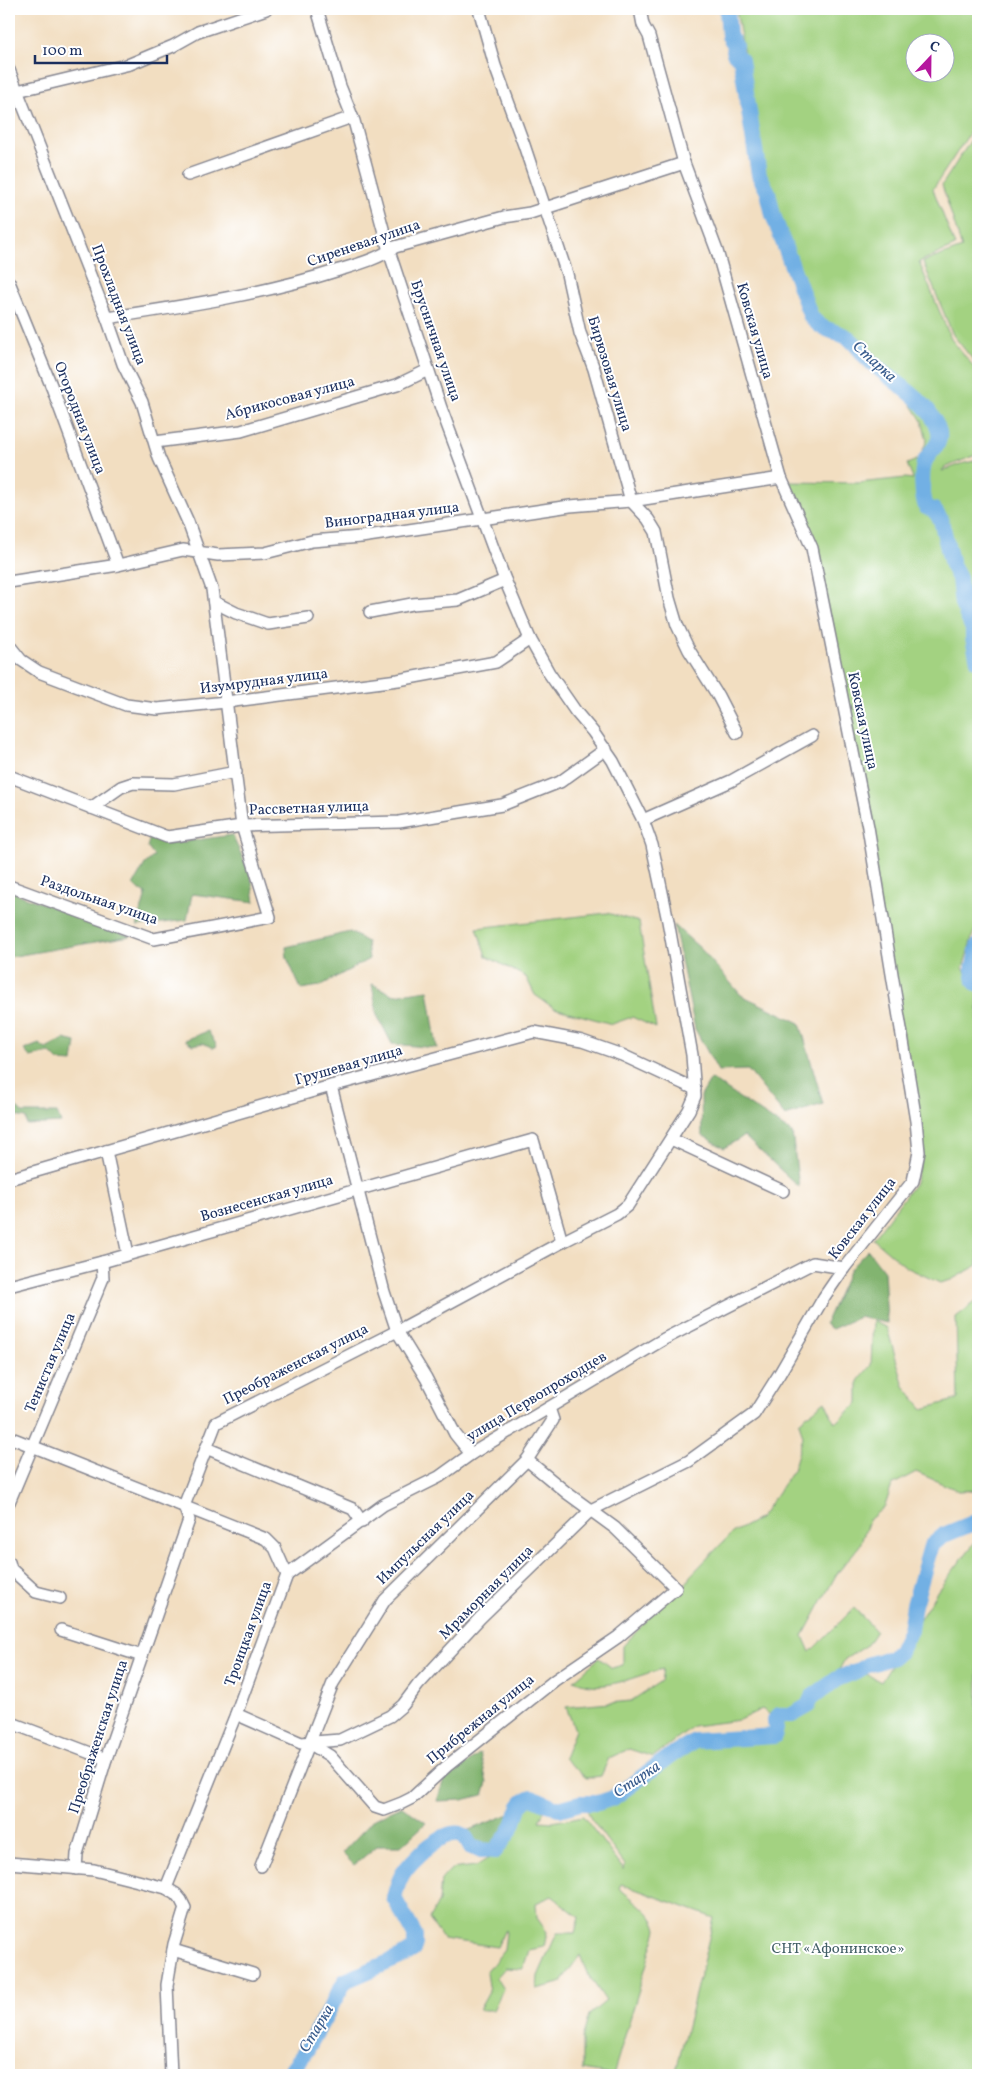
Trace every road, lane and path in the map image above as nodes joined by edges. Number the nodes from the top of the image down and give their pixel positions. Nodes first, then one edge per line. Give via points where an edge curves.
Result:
1 (266, 9) edge
2 (317, 9) edge
3 (479, 9) edge
4 (640, 9) edge
5 (9, 70) edge
6 (17, 91) junction
7 (352, 116) junction
8 (684, 163) junction
9 (188, 175) dead end
10 (544, 208) junction
11 (389, 251) junction
12 (9, 282) edge
13 (11, 296) edge
14 (107, 318) junction
15 (428, 370) junction
16 (155, 442) junction
17 (781, 478) junction
18 (630, 501) junction
19 (483, 520) junction
20 (198, 551) junction
21 (118, 565) junction
22 (506, 580) junction
23 (9, 582) edge
24 (214, 602) junction
25 (370, 612) dead end
26 (308, 618) dead end
27 (530, 639) junction
28 (9, 645) edge
29 (226, 702) junction
30 (737, 733) dead end
31 (812, 736) dead end
32 (606, 749) junction
33 (236, 772) junction
34 (9, 776) edge
35 (91, 808) junction
36 (643, 820) junction
37 (242, 826) junction
38 (9, 886) edge
39 (270, 917) joint
40 (331, 1086) junction
41 (695, 1089) junction
42 (671, 1138) junction
43 (106, 1151) junction
44 (9, 1180) edge
45 (358, 1189) junction
46 (783, 1191) dead end
47 (562, 1242) junction
48 (128, 1254) junction
49 (102, 1262) junction
50 (844, 1268) junction
51 (9, 1286) edge
52 (398, 1331) junction
53 (549, 1408) junction
54 (754, 1414) joint
55 (9, 1437) edge
56 (33, 1446) junction
57 (206, 1448) junction
58 (471, 1454) junction
59 (526, 1460) junction
60 (9, 1502) edge
61 (184, 1506) junction
62 (591, 1510) junction
63 (362, 1522) junction
64 (9, 1562) edge
65 (287, 1575) junction
66 (60, 1598) dead end
67 (61, 1630) dead end
68 (142, 1656) junction
69 (236, 1714) junction
70 (9, 1722) edge
71 (310, 1743) junction
72 (106, 1759) junction
73 (9, 1863) edge
74 (261, 1866) dead end
75 (76, 1869) junction
76 (166, 1888) junction
77 (173, 1950) junction
78 (253, 1974) dead end
79 (171, 2075) edge

1 - 6 street via 198,32 130,64
2 - 7 street, Брусничная улица
3 - 10 street, Бирюзовая улица
4 - 8 street, Ковская улица
5 - 6 street, Прохладная улица
6 - 14 street, Прохладная улица
7 - 9 street
7 - 11 street, Брусничная улица
8 - 10 street, Сиреневая улица
8 - 17 street, Ковская улица via 717,251
10 - 11 street, Сиреневая улица
10 - 18 street, Бирюзовая улица via 567,274 580,333 594,369
11 - 14 street, Сиреневая улица via 380,257 315,277 184,307
11 - 15 street, Брусничная улица
12 - 13 street, Огородная улица
13 - 21 street, Огородная улица via 53,390
14 - 16 street, Прохладная улица
15 - 16 street, Абрикосовая улица via 397,385 241,431
15 - 19 street, Брусничная улица
16 - 20 street, Прохладная улица
17 - 18 street, Виноградная улица
17 - 50 street, Ковская улица via 812,548 868,827 919,1152 913,1181
18 - 19 street, Виноградная улица via 570,506
18 - 30 street, Бирюзовая улица via 656,532 677,625
19 - 20 street, Виноградная улица via 312,541 265,553 218,555
19 - 22 street, Брусничная улица
20 - 21 street, Виноградная улица via 183,550
20 - 24 street, Прохладная улица
21 - 23 street, Виноградная улица
22 - 25 street via 458,600
22 - 27 street, Брусничная улица
24 - 26 street via 268,624
24 - 29 street, Прохладная улица
27 - 29 street, Изумрудная улица via 496,662 398,680
27 - 32 street, Брусничная улица via 549,673
28 - 29 street, Изумрудная улица via 21,660 39,672 126,705 157,709
29 - 33 street, Прохладная улица
31 - 36 street via 731,781
32 - 36 street, Брусничная улица
32 - 37 street, Рассветная улица via 560,782 502,805 399,822
33 - 35 street via 174,784 133,783 121,787
33 - 37 street, Прохладная улица
34 - 35 street, Рассветная улица
35 - 37 street, Рассветная улица via 167,837
36 - 41 street, Брусничная улица via 668,922
37 - 39 street, Прохладная улица
38 - 39 street, Раздольная улица via 154,939
40 - 41 street, Грушевая улица via 534,1032 582,1041 622,1055
40 - 43 street, Грушевая улица
40 - 45 street
41 - 42 street, Преображенская улица via 689,1110
42 - 46 street
42 - 47 street, Преображенская улица via 628,1205
43 - 44 street, Грушевая улица
43 - 48 street
45 - 47 street, Вознесенская улица via 533,1140
45 - 48 street, Вознесенская улица
45 - 52 street via 384,1292
47 - 52 street, Преображенская улица
48 - 49 street, Вознесенская улица
49 - 51 street, Вознесенская улица
49 - 56 street, Тенистая улица via 103,1278
50 - 53 street, улица Первопроходцев via 813,1263 664,1339
50 - 54 street, Ковская улица
52 - 57 street, Преображенская улица via 216,1423
52 - 58 street via 456,1434
53 - 58 street, улица Первопроходцев
53 - 59 street, Импульсная улица via 554,1420
54 - 62 street, Мраморная улица via 689,1461
55 - 56 street, Троицкая улица
56 - 60 street, Тенистая улица
56 - 61 street, Троицкая улица
57 - 61 street, Преображенская улица
57 - 63 street via 353,1509
58 - 63 street, улица Первопроходцев via 439,1477 383,1505
59 - 62 street
59 - 71 street, Импульсная улица via 385,1600 333,1683
61 - 65 street, Троицкая улица via 266,1539 275,1548
61 - 68 street, Преображенская улица via 189,1520
62 - 71 street, Мраморная улица via 480,1618 390,1716 340,1740
62 - 71 street, Прибрежная улица via 615,1528 676,1588 618,1637 555,1680 402,1803 384,1810 375,1808 330,1756
63 - 65 street, улица Первопроходцев
64 - 66 street via 11,1569 36,1592
65 - 69 street, Троицкая улица
67 - 68 street
68 - 72 street, Преображенская улица
69 - 71 street, Мраморная улица via 301,1743
69 - 76 street, Троицкая улица
70 - 72 street
71 - 74 street, Импульсная улица
72 - 75 street, Преображенская улица via 76,1854
73 - 75 street
75 - 76 street via 94,1870
76 - 77 street via 176,1894 185,1908
77 - 78 street
77 - 79 street via 167,1985

